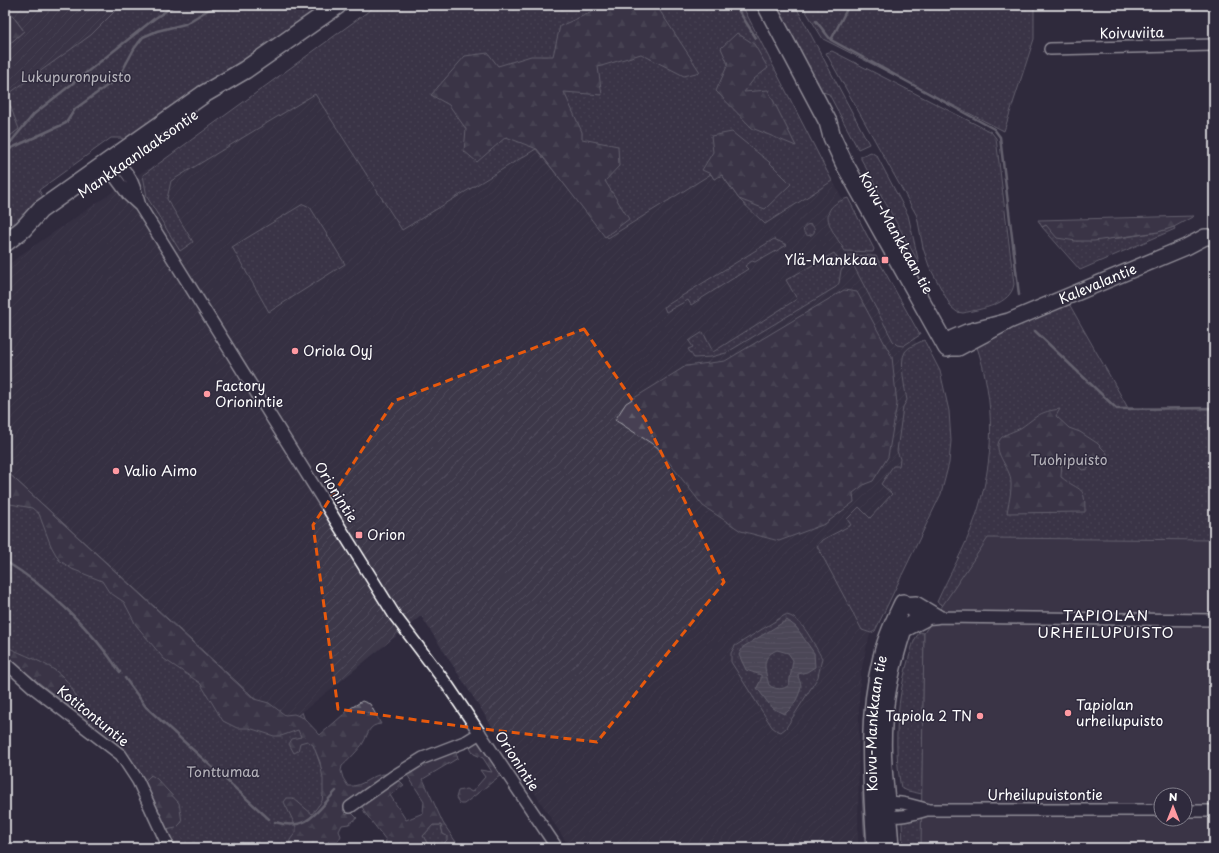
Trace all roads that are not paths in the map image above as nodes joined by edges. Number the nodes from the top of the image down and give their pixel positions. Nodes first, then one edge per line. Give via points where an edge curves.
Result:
1 (338, 5) edge
2 (766, 5) edge
3 (1214, 46) edge
4 (1050, 49) dead end
5 (115, 166) junction
6 (1214, 237) edge
7 (5, 243) edge
8 (953, 344) joint
9 (903, 603) junction
10 (932, 617) junction
11 (1214, 620) edge
12 (5, 662) edge
13 (480, 732) junction
14 (350, 807) dead end
15 (883, 810) junction
16 (1153, 810) edge
17 (1193, 811) edge
18 (1214, 811) edge
19 (169, 848) edge
20 (557, 848) edge
21 (876, 848) edge
22 (890, 848) edge

1 - 5 main road, Mankkaanlaaksontie via 245,70 204,94
2 - 8 main road, Koivu-Mankkaan tie via 828,122 858,164
3 - 4 street, Koivuviita
5 - 7 main road, Mankkaanlaaksontie via 46,219 23,229
5 - 13 street, Orionintie via 129,196 140,206 395,616
6 - 8 main road, Kalevalantie via 1201,239
9 - 10 street via 911,612
9 - 10 street via 916,602
9 - 15 main road, Koivu-Mankkaan tie via 882,655 870,742
10 - 11 street
10 - 15 main road, Koivu-Mankkaan tie via 903,629 896,652 884,703
12 - 19 street, Kotitontuntie via 121,755 138,781
13 - 14 street via 467,741 423,758
13 - 20 street, Orionintie
15 - 16 street, Urheilupuistontie via 905,816 929,810
15 - 21 main road, Koivu-Mankkaan tie
15 - 22 main road, Koivu-Mankkaan tie
17 - 18 street

